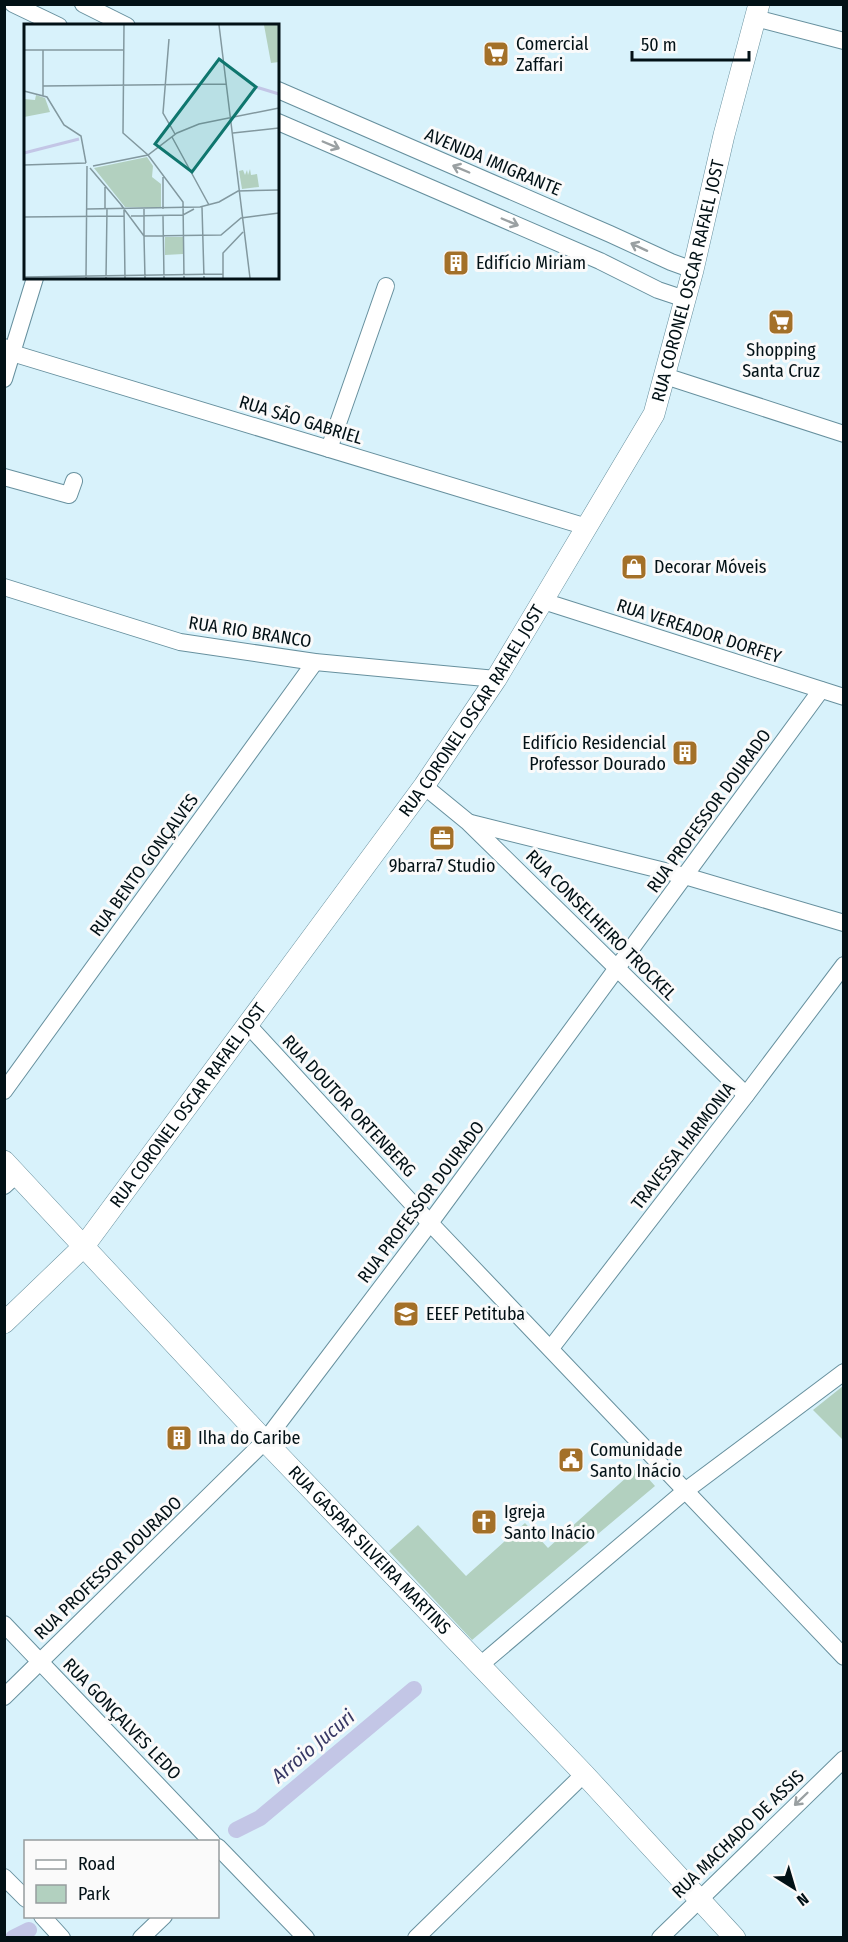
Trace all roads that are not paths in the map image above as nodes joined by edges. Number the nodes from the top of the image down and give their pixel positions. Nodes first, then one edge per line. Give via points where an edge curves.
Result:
1 (13, 4) edge
2 (83, 4) edge
3 (757, 11) edge
4 (51, 16) edge
5 (118, 24) edge
6 (843, 41) edge
7 (279, 90) edge
8 (279, 122) edge
9 (610, 234) junction
10 (600, 261) junction
11 (693, 270) junction
12 (35, 279) edge
13 (386, 286) dead end
14 (685, 299) junction
15 (8, 350) edge
16 (665, 376) junction
17 (4, 379) edge
18 (843, 434) edge
19 (329, 448) junction
20 (4, 477) edge
21 (74, 481) dead end
22 (587, 527) junction
23 (4, 587) edge
24 (543, 602) junction
25 (315, 662) junction
26 (496, 679) junction
27 (821, 690) junction
28 (843, 697) edge
29 (424, 786) junction
30 (468, 822) junction
31 (685, 876) junction
32 (843, 923) edge
33 (843, 965) edge
34 (618, 969) junction
35 (248, 1025) junction
36 (4, 1091) edge
37 (746, 1095) junction
38 (8, 1174) edge
39 (430, 1223) junction
40 (84, 1246) junction
41 (4, 1323) edge
42 (551, 1348) junction
43 (843, 1372) edge
44 (265, 1441) junction
45 (685, 1491) junction
46 (4, 1624) edge
47 (843, 1657) edge
48 (40, 1662) junction
49 (479, 1666) junction
50 (4, 1698) edge
51 (843, 1759) edge
52 (584, 1774) junction
53 (210, 1840) edge
54 (221, 1857) edge
55 (4, 1876) edge
56 (24, 1897) edge
57 (699, 1898) junction
58 (43, 1918) edge
59 (163, 1918) edge
60 (62, 1938) edge
61 (141, 1938) edge
62 (306, 1938) edge
63 (416, 1938) edge
64 (660, 1938) edge
65 (735, 1938) edge

1 - 4 street
2 - 5 street
3 - 6 street
3 - 11 main road, RUA CORONEL OSCAR RAFAEL JOST
9 -> 7 street, AVENIDA IMIGRANTE
8 -> 10 street
9 - 10 street
11 -> 9 street, AVENIDA IMIGRANTE
10 - 14 street
11 - 14 main road, RUA CORONEL OSCAR RAFAEL JOST
12 - 15 street
13 - 19 street
14 - 16 main road, RUA CORONEL OSCAR RAFAEL JOST
15 - 17 street
15 - 19 street, RUA SÃO GABRIEL
16 - 18 street
16 - 22 main road, RUA CORONEL OSCAR RAFAEL JOST via 654,414
19 - 22 street, RUA SÃO GABRIEL
20 - 21 street via 69,495
22 - 24 main road, RUA CORONEL OSCAR RAFAEL JOST
23 - 25 street, RUA RIO BRANCO via 180,642
24 - 26 main road, RUA CORONEL OSCAR RAFAEL JOST
24 - 27 street, RUA VEREADOR DORFEY
25 - 26 street, RUA RIO BRANCO
25 - 36 street, RUA BENTO GONÇALVES
26 - 29 main road, RUA CORONEL OSCAR RAFAEL JOST
27 - 28 street, RUA VEREADOR DORFEY
27 - 31 street, RUA PROFESSOR DOURADO
29 - 30 street, RUA CONSELHEIRO TROCKEL
29 - 35 main road, RUA CORONEL OSCAR RAFAEL JOST
30 - 31 street
30 - 34 street, RUA CONSELHEIRO TROCKEL
31 - 32 street
31 - 34 street, RUA PROFESSOR DOURADO
33 - 37 street, TRAVESSA HARMONIA
34 - 37 street, RUA CONSELHEIRO TROCKEL
34 - 39 street, RUA PROFESSOR DOURADO
35 - 39 street, RUA DOUTOR ORTENBERG
35 - 40 main road, RUA CORONEL OSCAR RAFAEL JOST
37 - 42 street, TRAVESSA HARMONIA
38 - 40 main road, RUA GASPAR SILVEIRA MARTINS
39 - 42 street, RUA DOUTOR ORTENBERG
39 - 44 street, RUA PROFESSOR DOURADO
40 - 41 main road, RUA CORONEL OSCAR RAFAEL JOST
40 - 44 main road, RUA GASPAR SILVEIRA MARTINS
42 - 45 street, RUA DOUTOR ORTENBERG
43 - 45 street
44 - 48 street, RUA PROFESSOR DOURADO
44 - 49 main road, RUA GASPAR SILVEIRA MARTINS
45 - 47 street, RUA DOUTOR ORTENBERG
45 - 49 street
46 - 48 street, RUA GONÇALVES LEDO
48 - 50 street, RUA PROFESSOR DOURADO
48 - 53 street, RUA GONÇALVES LEDO
49 - 52 main road, RUA GASPAR SILVEIRA MARTINS
51 -> 57 street, RUA MACHADO DE ASSIS
52 - 57 main road, RUA GASPAR SILVEIRA MARTINS
52 - 63 street
54 - 62 street
55 - 56 street
57 - 64 street, RUA MACHADO DE ASSIS
57 - 65 main road, RUA GASPAR SILVEIRA MARTINS
58 - 60 street
59 - 61 street

